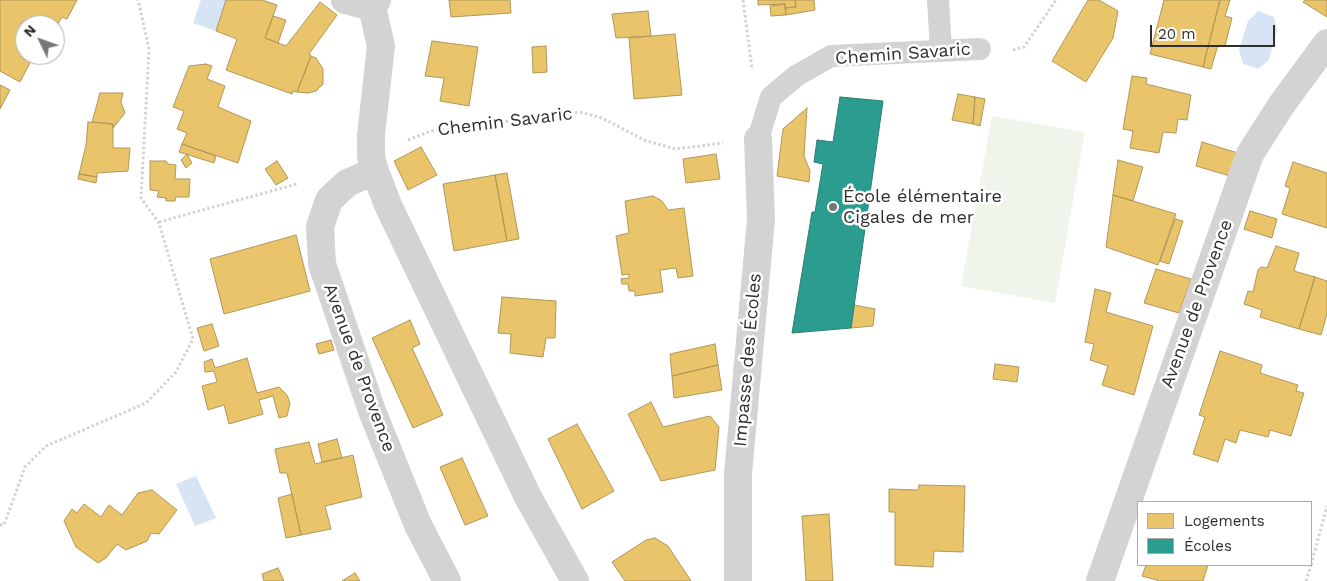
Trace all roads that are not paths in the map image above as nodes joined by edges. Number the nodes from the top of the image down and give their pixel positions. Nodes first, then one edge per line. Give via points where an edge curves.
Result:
1 (345, 0) edge
2 (938, 0) edge
3 (374, 3) edge
4 (1327, 43) edge
5 (980, 49) road end
6 (941, 50) junction
7 (758, 139) joint
8 (373, 164) junction
9 (447, 581) edge
10 (575, 581) edge
11 (738, 581) edge
12 (1100, 581) edge

1 - 3 street
2 - 6 lane
3 - 8 street via 381,46 371,135
4 - 12 street, Avenue de Provence via 1250,154
5 - 6 lane, Chemin Savaric
6 - 7 lane, Chemin Savaric via 831,56 796,76 771,97
7 - 11 street, Impasse des Écoles via 761,219 738,474
8 - 9 street, Avenue de Provence via 329,200 320,226 322,264 372,411 418,525
8 - 10 street via 388,205 528,497

